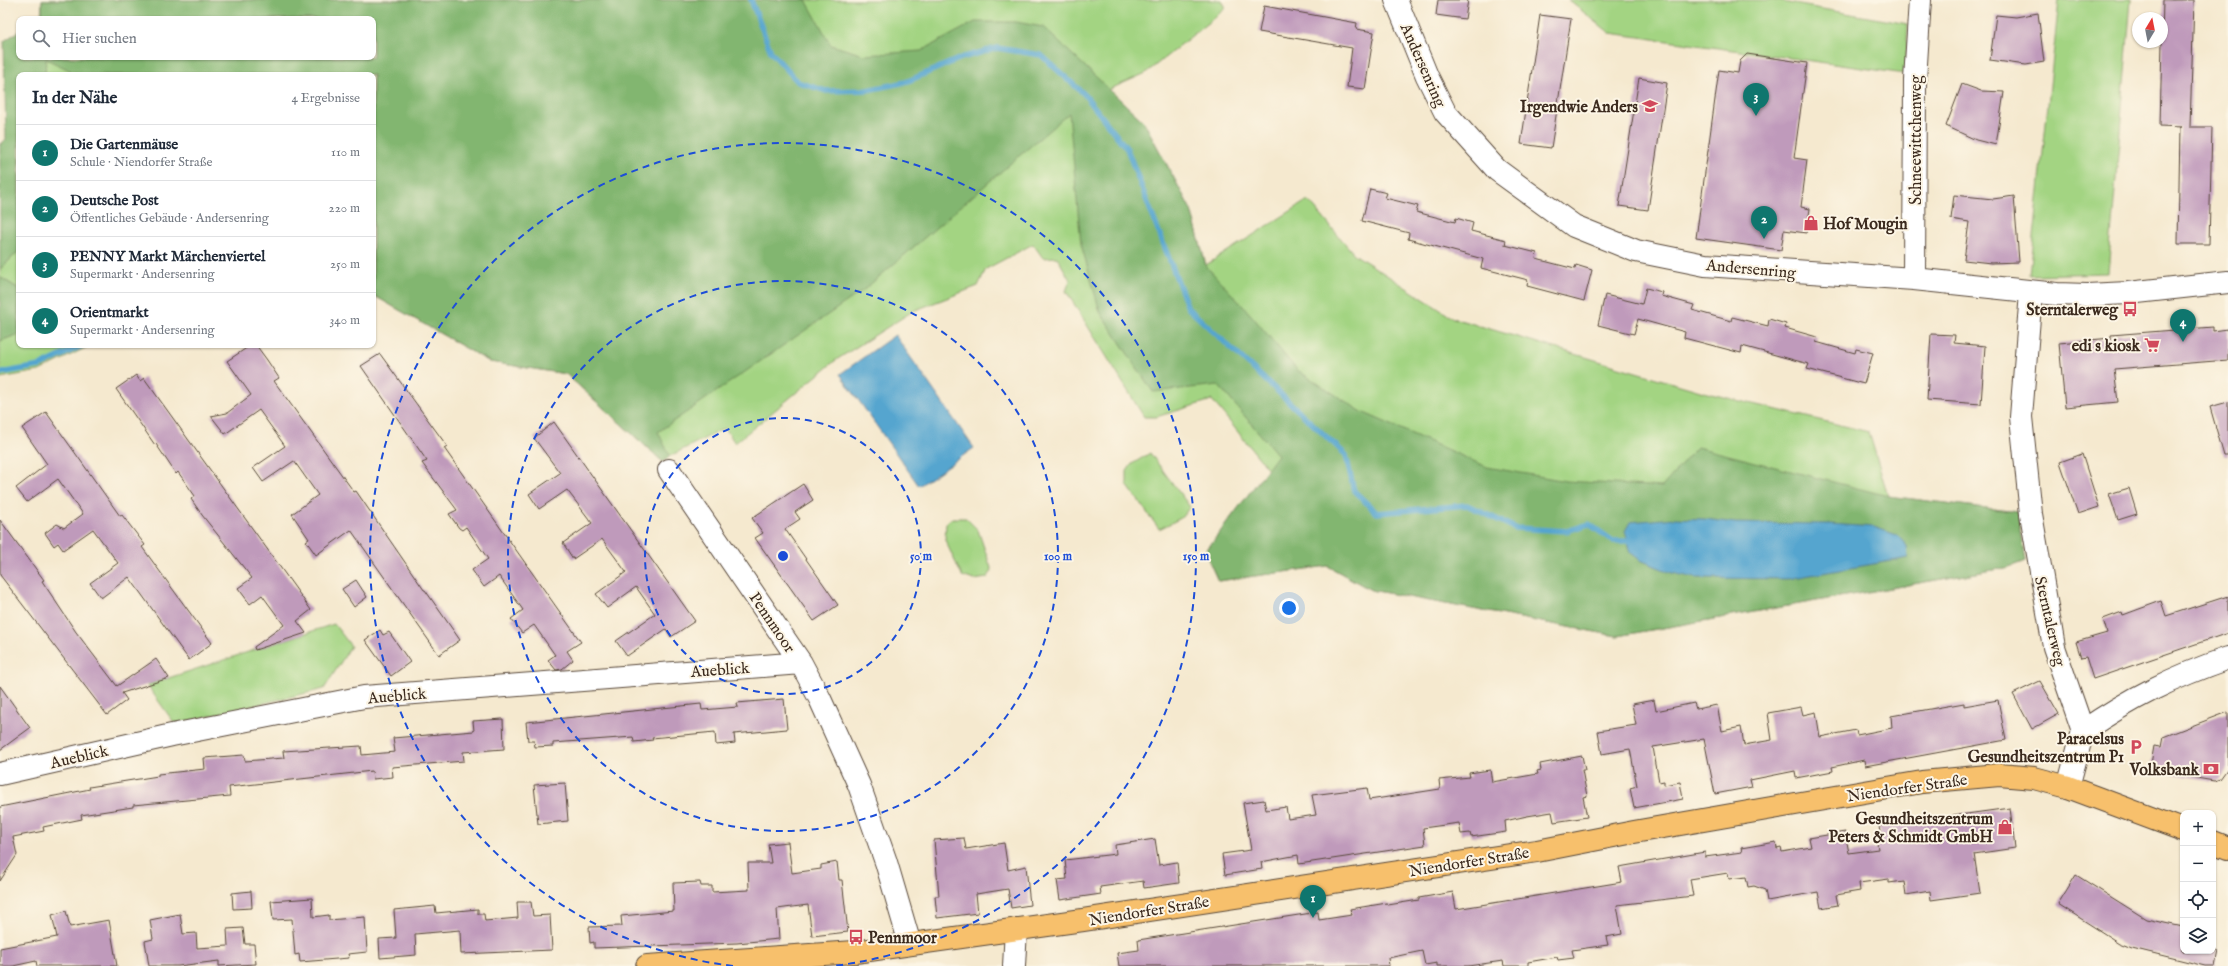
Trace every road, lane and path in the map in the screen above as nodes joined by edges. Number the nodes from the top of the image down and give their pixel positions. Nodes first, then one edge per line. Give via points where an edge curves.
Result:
1 (1396, 0) edge
2 (1920, 0) edge
3 (1914, 279) junction
4 (2228, 282) edge
5 (2031, 293) junction
6 (669, 470) dead end
7 (2228, 658) edge
8 (801, 663) junction
9 (2083, 730) junction
10 (0, 774) edge
11 (2068, 787) junction
12 (2180, 829) edge
13 (2216, 843) edge
14 (2228, 848) edge
15 (1016, 929) junction
16 (910, 944) junction
17 (647, 966) edge
18 (1014, 966) edge

1 - 3 street, Andersenring via 1427,76 1445,112 1497,170 1574,226 1636,251 1705,265
2 - 3 street, Schneewittchenweg via 1915,80
3 - 5 street, Andersenring
4 - 5 street, Andersenring via 2087,295
5 - 9 street, Sterntalerweg via 2021,417 2031,514 2054,647
6 - 8 street, Pennmoor
7 - 9 street via 2185,672 2126,702
8 - 10 street, Aueblick via 364,697 172,735
8 - 16 street, Pennmoor via 859,785 886,862
9 - 11 street
11 - 12 main road
11 - 15 main road, Niendorfer Straße via 2034,778 1999,775 1922,782 1537,851
13 - 14 main road
15 - 16 main road, Niendorfer Straße
15 - 18 street
16 - 17 main road, Niendorfer Straße via 855,952

